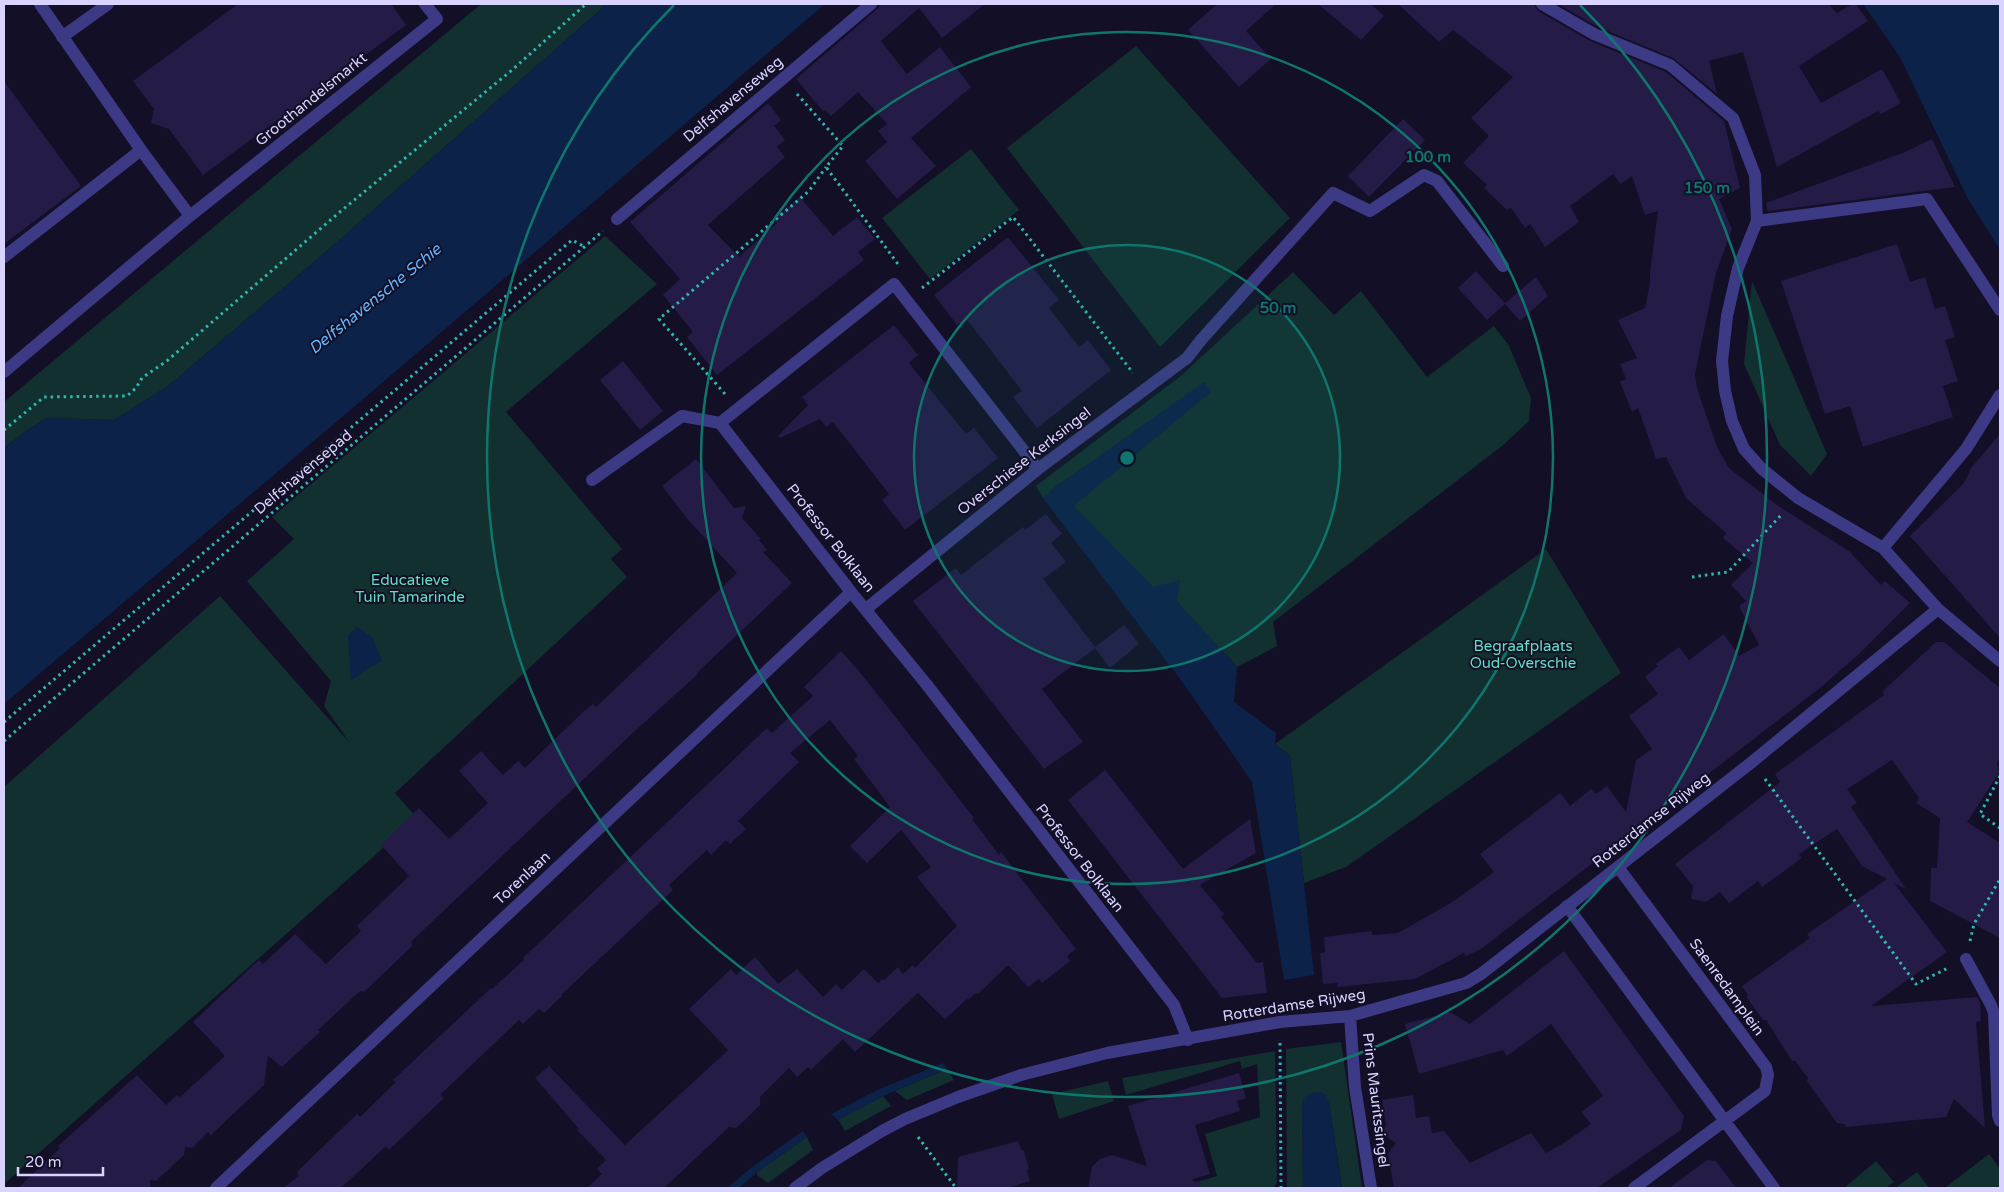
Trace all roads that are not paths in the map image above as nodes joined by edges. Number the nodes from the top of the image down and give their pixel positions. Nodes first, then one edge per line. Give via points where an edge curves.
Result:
1 (40, 4) edge
2 (108, 4) edge
3 (425, 4) edge
4 (871, 4) edge
5 (1542, 4) edge
6 (62, 37) junction
7 (141, 150) junction
8 (190, 216) junction
9 (617, 220) road end
10 (1757, 221) junction
11 (4, 257) edge
12 (1503, 266) dead end
13 (2000, 310) edge
14 (4, 372) edge
15 (2000, 395) edge
16 (720, 423) junction
17 (1038, 469) junction
18 (592, 480) dead end
19 (1883, 548) junction
20 (851, 592) junction
21 (866, 609) junction
22 (1938, 610) junction
23 (2000, 661) edge
24 (1618, 867) junction
25 (1567, 906) junction
26 (1966, 959) road end
27 (1350, 1016) junction
28 (1188, 1040) junction
29 (1725, 1121) junction
30 (2000, 1121) edge
31 (216, 1188) edge
32 (795, 1188) edge
33 (1372, 1188) edge
34 (1634, 1188) edge
35 (1774, 1188) edge

1 - 6 street
2 - 6 street
3 - 8 street, Groothandelsmarkt via 437,19
4 - 9 street, Delfshavenseweg
5 - 10 street via 1594,34 1670,65 1734,118 1756,175
6 - 7 street
7 - 8 street
7 - 11 street
8 - 14 street, Groothandelsmarkt
10 - 13 street via 1927,199
10 - 19 street via 1738,268 1727,316 1722,361 1732,421 1744,449 1762,469 1798,498
12 - 17 street, Overschiese Kerksingel via 1437,181 1424,175 1370,210 1333,192 1187,358
15 - 19 street via 1966,449
16 - 17 street via 894,284
16 - 18 street via 682,416
16 - 20 street, Professor Bolklaan
17 - 21 street, Overschiese Kerksingel
19 - 22 street
20 - 21 street, Professor Bolklaan
20 - 31 street, Torenlaan
21 - 28 street, Professor Bolklaan via 1174,1005
22 - 23 street
22 - 24 street, Rotterdamse Rijweg
24 - 25 street, Rotterdamse Rijweg
24 - 29 street, Saenredamplein via 1766,1067 1765,1091
25 - 27 street, Rotterdamse Rijweg via 1466,983
25 - 29 street
26 - 30 street via 1994,1013
27 - 28 street, Rotterdamse Rijweg via 1280,1022
27 - 33 street, Prins Mauritssingel via 1355,1087
28 - 32 street, Rotterdamse Rijweg via 1107,1053 1021,1074 958,1097 882,1131
29 - 34 street
29 - 35 street

